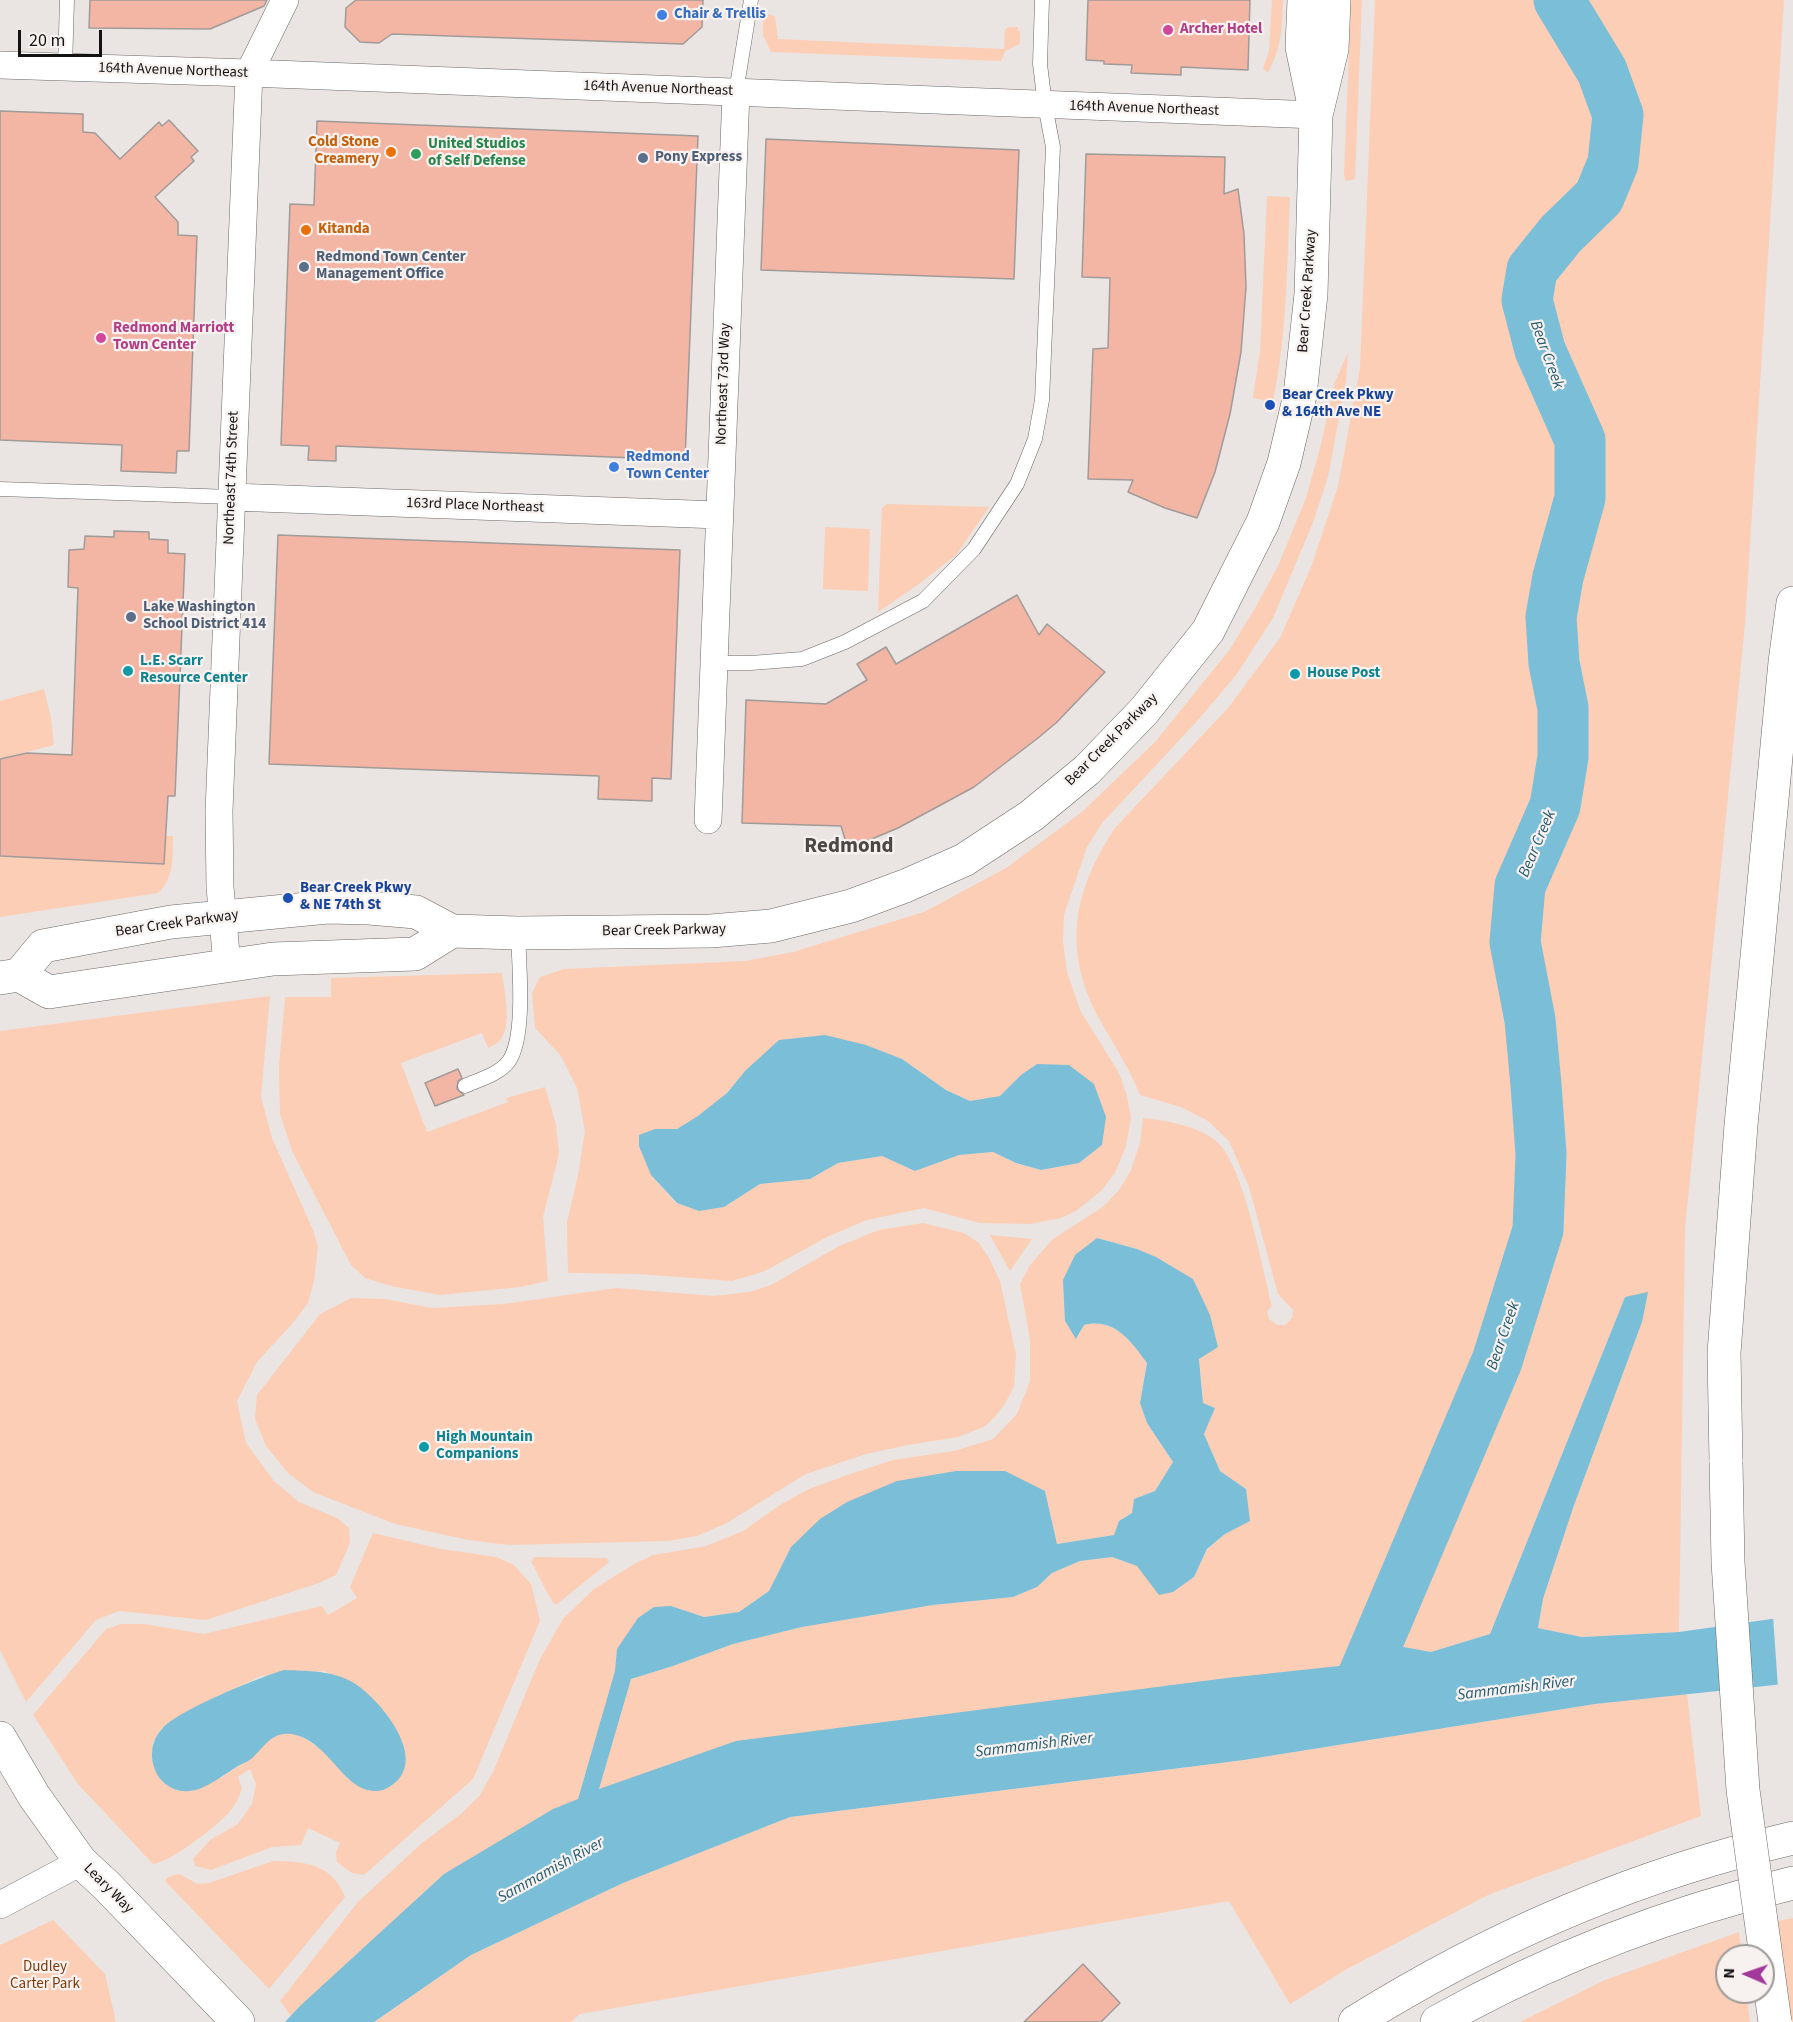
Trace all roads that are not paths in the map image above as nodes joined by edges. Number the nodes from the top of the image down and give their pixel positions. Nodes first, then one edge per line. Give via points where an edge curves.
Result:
1 (67, 0) edge
2 (285, 0) edge
3 (751, 0) edge
4 (1042, 0) edge
5 (1304, 0) edge
6 (1334, 0) edge
7 (0, 65) edge
8 (65, 67) junction
9 (249, 73) junction
10 (736, 92) junction
11 (1045, 105) junction
12 (1316, 116) junction
13 (0, 489) edge
14 (232, 496) junction
15 (719, 515) junction
16 (1793, 603) edge
17 (714, 663) junction
18 (708, 820) dead end
19 (223, 916) junction
20 (452, 930) junction
21 (518, 933) junction
22 (227, 965) junction
23 (9, 976) edge
24 (465, 1086) dead end
25 (0, 1738) edge
26 (1793, 1838) edge
27 (81, 1862) junction
28 (1793, 1883) edge
29 (0, 1905) edge
30 (236, 2020) edge
31 (1355, 2022) edge
32 (1437, 2022) edge
33 (1775, 2022) edge

1 - 8 lane
2 - 9 street, Northeast 74th Street
3 - 10 lane
4 - 11 lane via 1040,64
5 - 12 main road, Bear Creek Parkway via 1302,47
6 - 12 main road, Bear Creek Parkway via 1332,49
7 - 8 street, 164th Avenue Northeast
8 - 9 street, 164th Avenue Northeast
9 - 10 street, 164th Avenue Northeast
9 - 14 street, Northeast 74th Street
10 - 11 street, 164th Avenue Northeast
10 - 15 street, Northeast 73rd Way
11 - 12 street, 164th Avenue Northeast
11 - 17 lane via 1053,147 1042,400 1035,439 1017,484 974,549 923,601 845,642 802,659
12 - 21 main road, Bear Creek Parkway via 1311,294 1300,395 1284,463 1263,522 1208,631 1144,711 1104,753 1031,816 964,860 851,906 771,926
13 - 14 lane
14 - 15 street, 163rd Place Northeast
14 - 19 street, Northeast 74th Street via 219,811
15 - 17 street, Northeast 73rd Way
16 - 33 main road, bridge via 1741,1125 1724,1353 1728,1562 1743,1790
17 - 18 street, Northeast 73rd Way
19 - 20 main road, Bear Creek Parkway via 328,907 369,908 416,912
19 - 22 street, Northeast 74th Street
19 - 23 main road, Bear Creek Parkway via 43,946
20 - 21 main road, Bear Creek Parkway
20 - 22 main road, Bear Creek Parkway via 415,954 273,959
21 - 24 lane via 520,1029 510,1060 500,1070
22 - 23 main road, Bear Creek Parkway via 49,992
25 - 27 main road, Leary Way via 34,1796
26 - 31 main road via 1693,1864 1568,1910 1449,1966
27 - 29 street
27 - 30 main road, Leary Way
28 - 32 main road via 1625,1934 1514,1981

